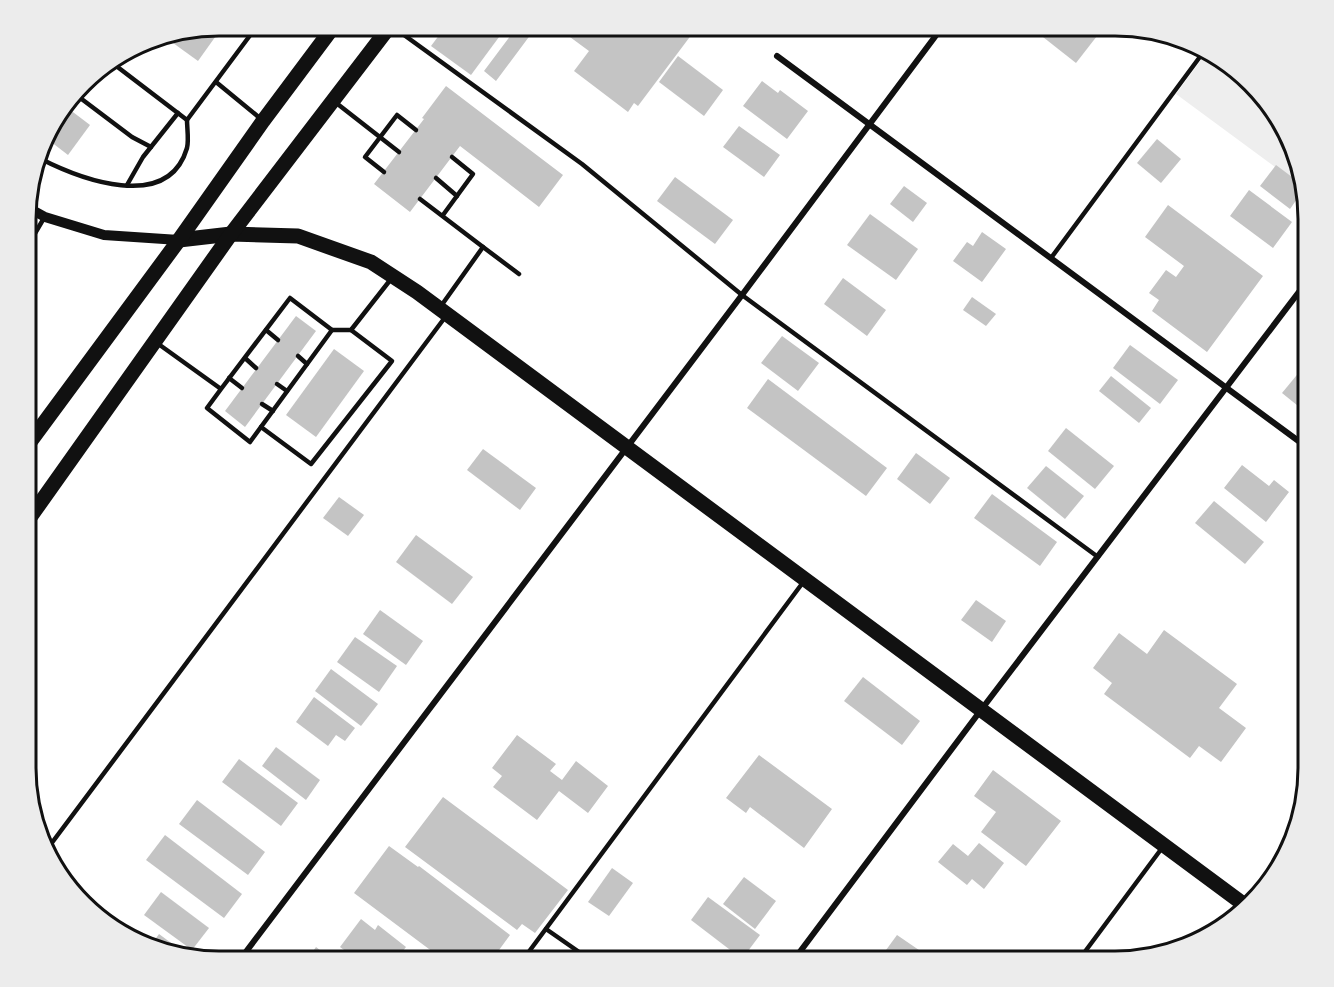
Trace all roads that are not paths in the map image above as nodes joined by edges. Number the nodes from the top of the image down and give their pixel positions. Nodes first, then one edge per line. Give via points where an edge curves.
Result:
1 (250, 36) edge
2 (327, 36) edge
3 (383, 36) edge
4 (405, 36) edge
5 (936, 36) edge
6 (777, 56) dead end
7 (1199, 58) edge
8 (117, 67) edge
9 (216, 82) junction
10 (81, 98) edge
11 (333, 100) junction
12 (178, 113) junction
13 (187, 120) junction
14 (263, 121) junction
15 (870, 124) junction
16 (416, 129) dead end
17 (380, 138) junction
18 (151, 147) junction
19 (399, 152) dead end
20 (452, 157) dead end
21 (46, 161) edge
22 (384, 172) dead end
23 (436, 178) dead end
24 (127, 185) junction
25 (457, 196) junction
26 (420, 199) dead end
27 (37, 212) edge
28 (443, 216) junction
29 (45, 217) junction
30 (36, 232) edge
31 (231, 234) junction
32 (179, 240) junction
33 (483, 247) junction
34 (1051, 258) junction
35 (519, 274) dead end
36 (393, 277) junction
37 (1298, 292) edge
38 (742, 295) junction
39 (443, 311) junction
40 (266, 330) junction
41 (332, 330) junction
42 (351, 330) junction
43 (278, 340) dead end
44 (155, 342) junction
45 (298, 356) dead end
46 (244, 358) junction
47 (307, 364) junction
48 (256, 368) dead end
49 (229, 378) junction
50 (277, 384) dead end
51 (242, 388) dead end
52 (1227, 388) junction
53 (221, 389) junction
54 (287, 391) junction
55 (262, 404) dead end
56 (273, 411) junction
57 (261, 427) junction
58 (36, 434) edge
59 (1298, 441) edge
60 (627, 447) junction
61 (36, 510) edge
62 (1098, 556) junction
63 (805, 578) junction
64 (981, 710) junction
65 (52, 842) edge
66 (1164, 846) junction
67 (1240, 902) edge
68 (546, 929) junction
69 (247, 951) edge
70 (530, 951) edge
71 (578, 951) edge
72 (800, 951) edge
73 (1086, 951) edge

1 - 9 lane
2 - 14 main road
3 - 11 main road
4 - 38 lane via 582,164
5 - 15 street
6 - 15 street
7 - 34 lane
8 - 12 lane
9 - 13 lane
9 - 14 lane
10 - 18 lane
11 - 17 lane
11 - 31 main road
12 - 13 lane
12 - 18 lane
13 - 24 lane via 188,146 177,168 160,181
14 - 32 main road
15 - 34 street
15 - 38 street
16 - 17 lane via 397,115
17 - 19 lane
17 - 22 lane via 365,157
18 - 24 lane
20 - 25 lane via 473,174
21 - 24 lane via 108,184
23 - 25 lane
25 - 28 lane
26 - 28 lane
27 - 29 street
28 - 33 lane
29 - 30 lane
29 - 32 street via 104,235
31 - 32 main road
31 - 36 main road via 298,236 371,262
31 - 44 main road
32 - 58 main road
33 - 35 lane
33 - 39 lane
34 - 52 street
36 - 39 main road
36 - 42 lane
37 - 52 street
38 - 60 street
38 - 62 lane
39 - 60 main road
39 - 65 lane
40 - 41 lane via 290,298
40 - 43 lane
40 - 46 lane
41 - 42 lane
41 - 47 lane
42 - 57 lane via 392,361 311,464
44 - 53 lane
44 - 61 main road
45 - 47 lane
46 - 48 lane
46 - 49 lane
47 - 54 lane
49 - 51 lane
49 - 53 lane
50 - 54 lane
52 - 59 street
52 - 62 street
53 - 57 lane via 207,408 250,442
54 - 56 lane
55 - 56 lane
56 - 57 lane
60 - 63 main road
60 - 69 street
62 - 64 street
63 - 64 main road
63 - 68 lane
64 - 66 main road
64 - 72 street
66 - 67 main road
66 - 73 lane
68 - 70 lane
68 - 71 lane

